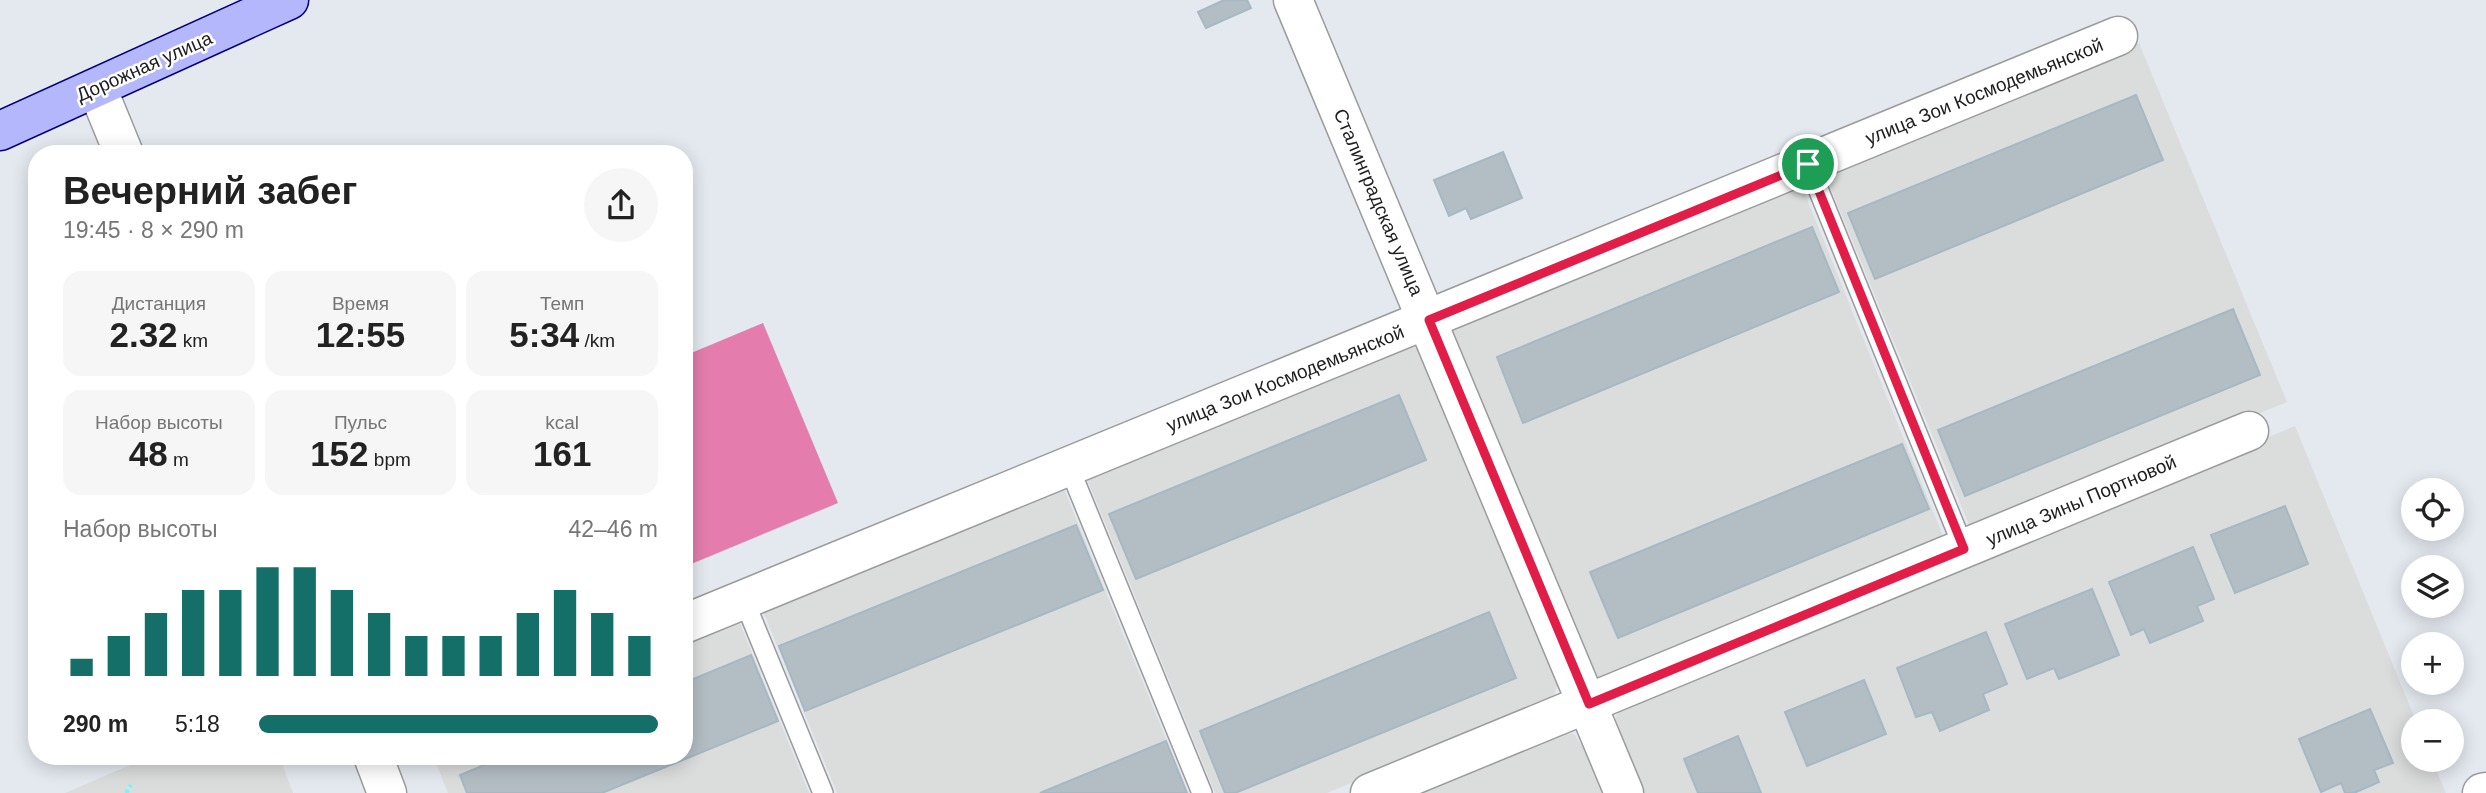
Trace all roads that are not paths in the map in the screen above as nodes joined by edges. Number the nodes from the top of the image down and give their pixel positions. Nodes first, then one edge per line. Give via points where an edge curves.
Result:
1 (289, 0) edge
2 (1293, 0) edge
3 (2118, 36) dead end
4 (97, 88) junction
5 (0, 131) edge
6 (120, 145) edge
7 (1808, 164) junction
8 (1429, 320) junction
9 (2249, 431) dead end
10 (1069, 467) junction
11 (1964, 549) junction
12 (744, 600) junction
13 (693, 620) edge
14 (1589, 704) junction
15 (376, 765) edge
16 (387, 793) edge
17 (823, 793) edge
18 (1202, 793) edge
19 (1370, 793) edge
20 (1624, 793) edge

1 - 4 main road, Дорожная улица
2 - 8 street, Сталинградская улица
3 - 7 street, улица Зои Космодемьянской
4 - 5 main road, Дорожная улица
4 - 6 street
7 - 8 street, улица Зои Космодемьянской
7 - 11 lane
8 - 10 street, улица Зои Космодемьянской
8 - 14 street, Сталинградская улица
9 - 11 street, улица Зины Портновой
10 - 12 street, улица Зои Космодемьянской
10 - 18 lane
11 - 14 street, улица Зины Портновой
12 - 13 street, улица Зои Космодемьянской
12 - 17 lane
14 - 19 street, улица Зины Портновой
14 - 20 street, Сталинградская улица
15 - 16 street

